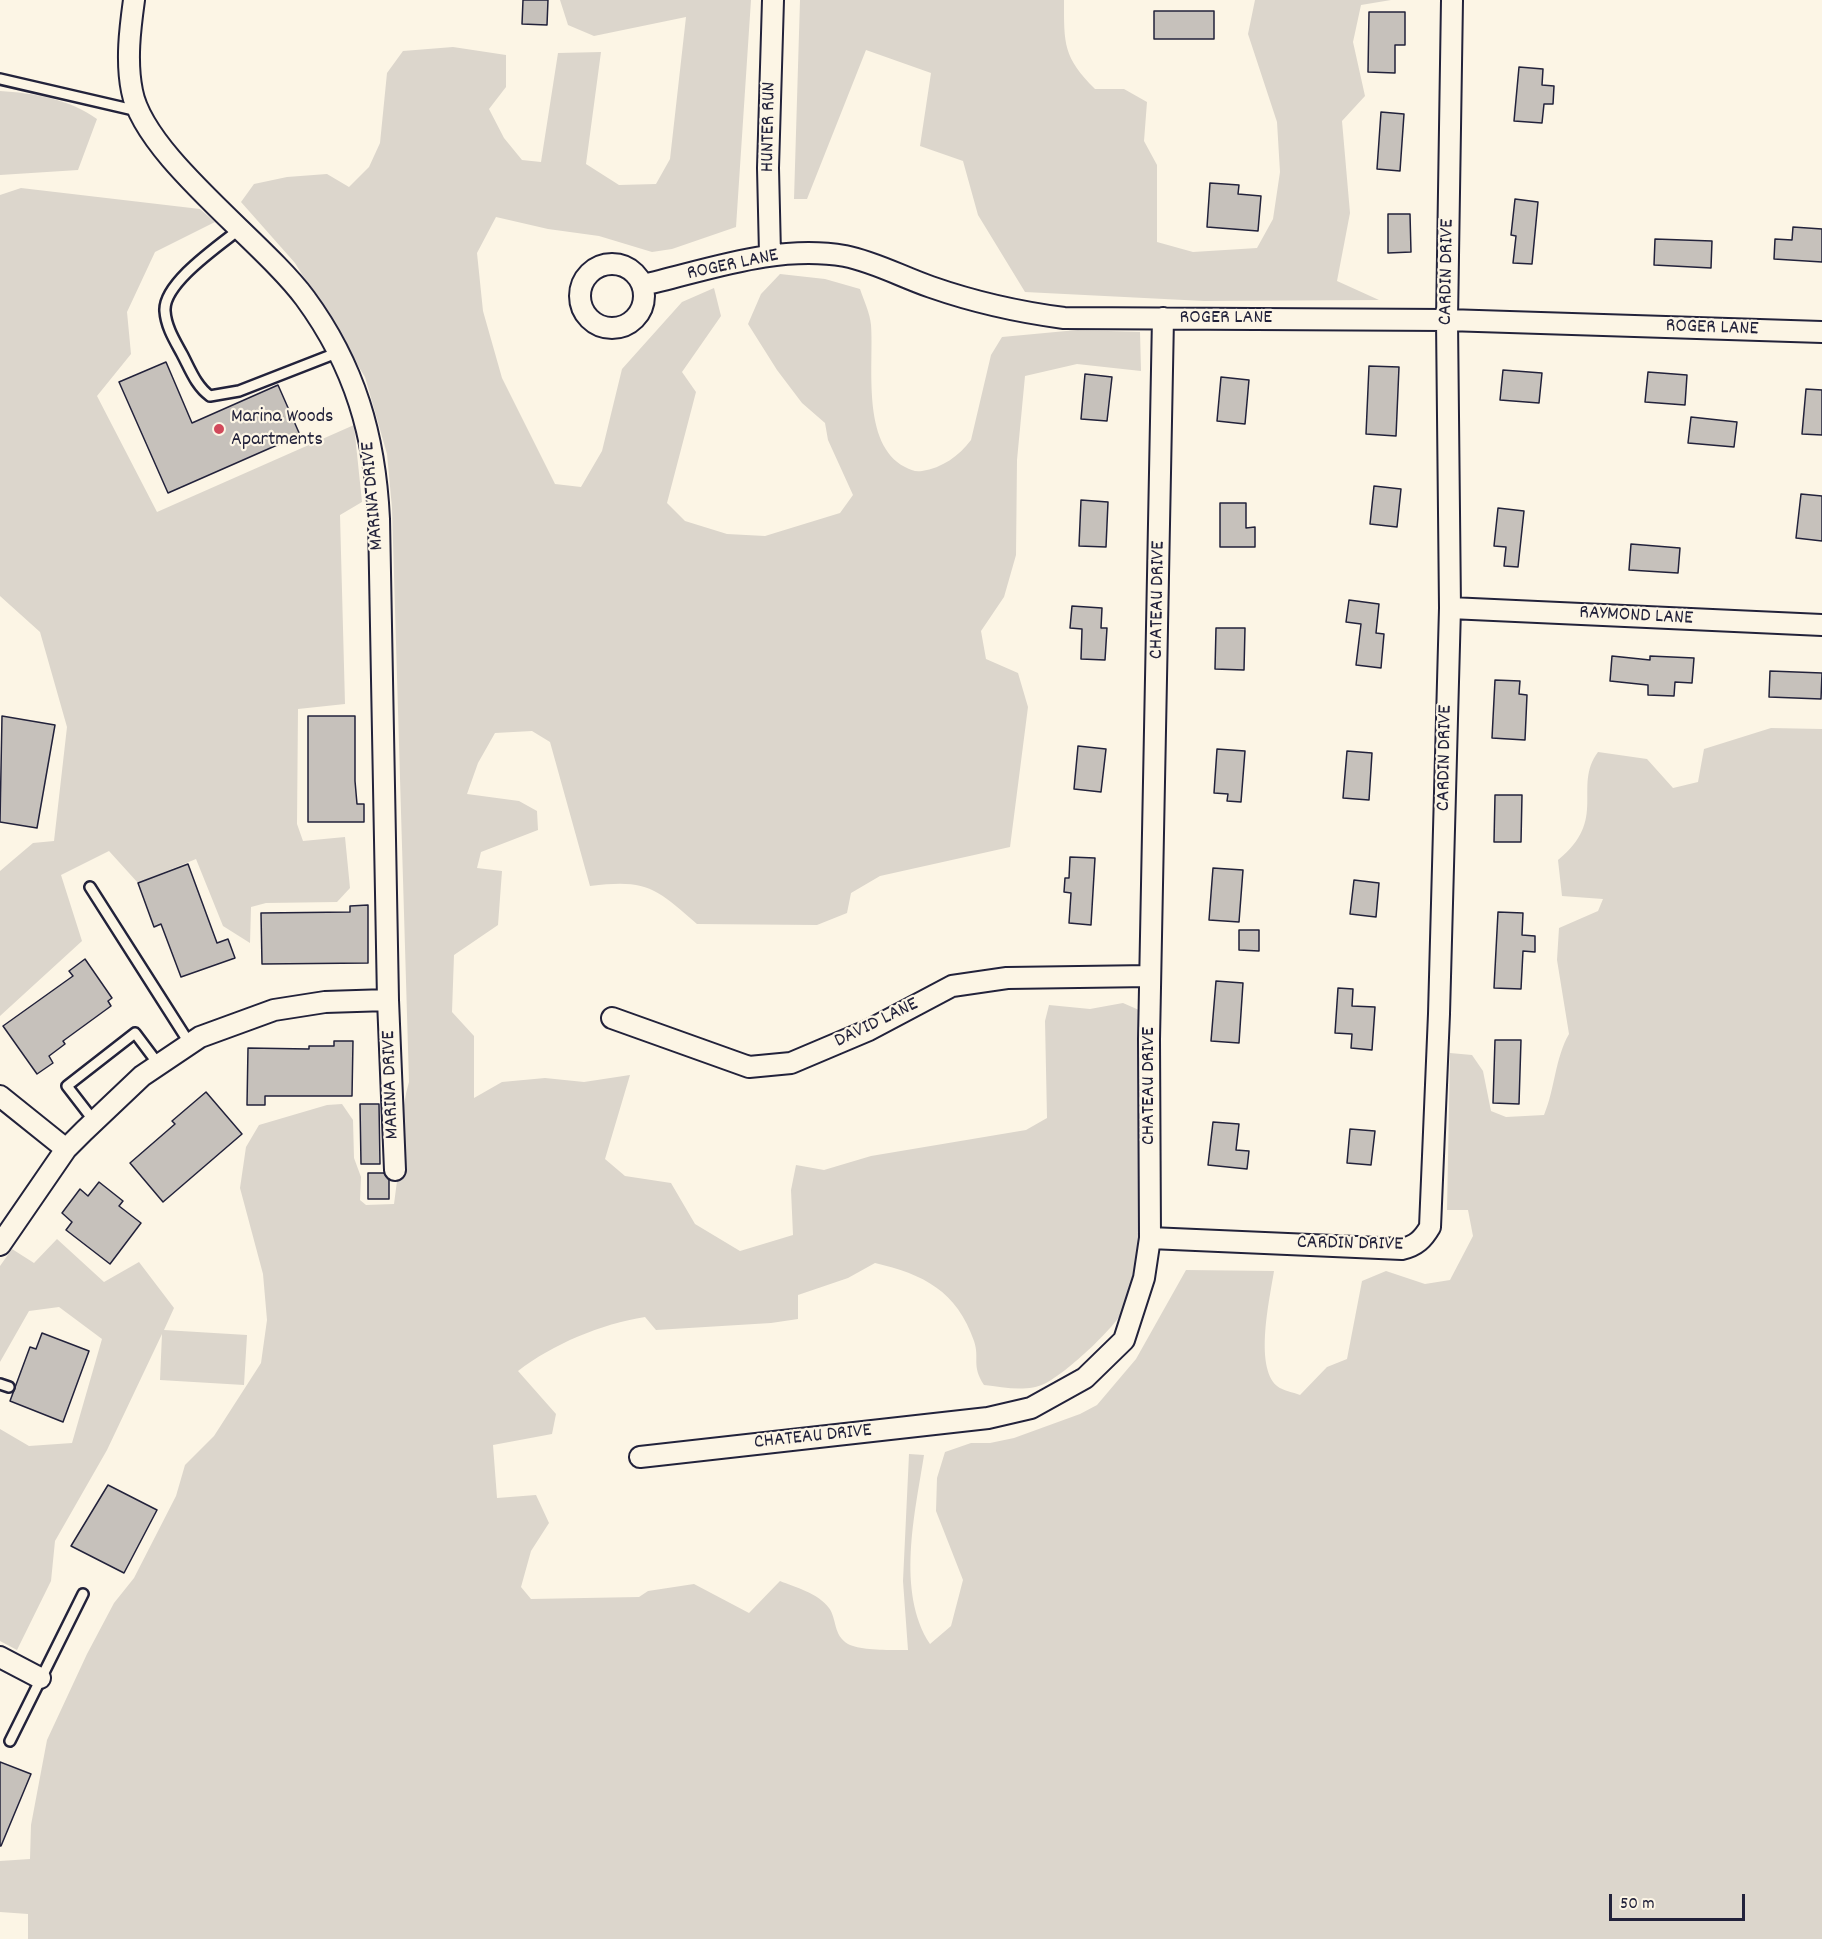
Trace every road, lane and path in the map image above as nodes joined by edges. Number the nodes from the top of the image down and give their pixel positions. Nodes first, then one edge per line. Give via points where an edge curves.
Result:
1 (134, 0) edge
2 (773, 0) edge
3 (1452, 0) edge
4 (0, 79) edge
5 (140, 111) junction
6 (241, 228) junction
7 (770, 254) junction
8 (643, 285) dead end
9 (1163, 318) junction
10 (1447, 320) junction
11 (1822, 332) edge
12 (339, 351) junction
13 (1450, 608) junction
14 (1822, 626) edge
15 (90, 887) dead end
16 (1150, 976) junction
17 (388, 1000) junction
18 (612, 1018) dead end
19 (190, 1044) junction
20 (159, 1065) junction
21 (0, 1096) edge
22 (94, 1122) junction
23 (66, 1149) junction
24 (395, 1170) dead end
25 (1150, 1238) junction
26 (0, 1245) edge
27 (640, 1457) dead end
28 (83, 1594) dead end
29 (0, 1657) edge
30 (40, 1678) junction
31 (10, 1741) dead end

1 - 5 street, MARINA DRIVE via 129,70 132,93
2 - 7 street, HUNTER RUN via 768,168
3 - 10 street, CARDIN DRIVE
4 - 5 lane
5 - 6 street, MARINA DRIVE via 170,158
6 - 12 street, MARINA DRIVE via 305,298
6 - 12 lane via 178,281 168,296 165,309 174,339 201,389 210,396 239,391
7 - 8 street, ROGER LANE
7 - 9 street, ROGER LANE via 844,256 929,286 1032,314 1064,318
9 - 10 street, ROGER LANE
9 - 16 street, CHATEAU DRIVE
10 - 11 street, ROGER LANE
10 - 13 street, CARDIN DRIVE
12 - 17 street, MARINA DRIVE via 367,423 377,478
13 - 14 street, RAYMOND LANE
13 - 25 street, CARDIN DRIVE via 1430,1227 1413,1246 1402,1249
15 - 19 lane
16 - 18 street, DAVID LANE via 1007,978 952,986 869,1030 791,1063 749,1067
16 - 25 street, CHATEAU DRIVE
17 - 19 street via 326,1002 274,1010
17 - 24 street, MARINA DRIVE
19 - 20 street
20 - 22 street
20 - 22 lane via 135,1033 67,1086
21 - 23 street
22 - 23 street
23 - 26 street
25 - 27 street, CHATEAU DRIVE via 1144,1278 1124,1340 1085,1378 1031,1408 988,1418
28 - 30 lane
29 - 30 street
30 - 31 lane

